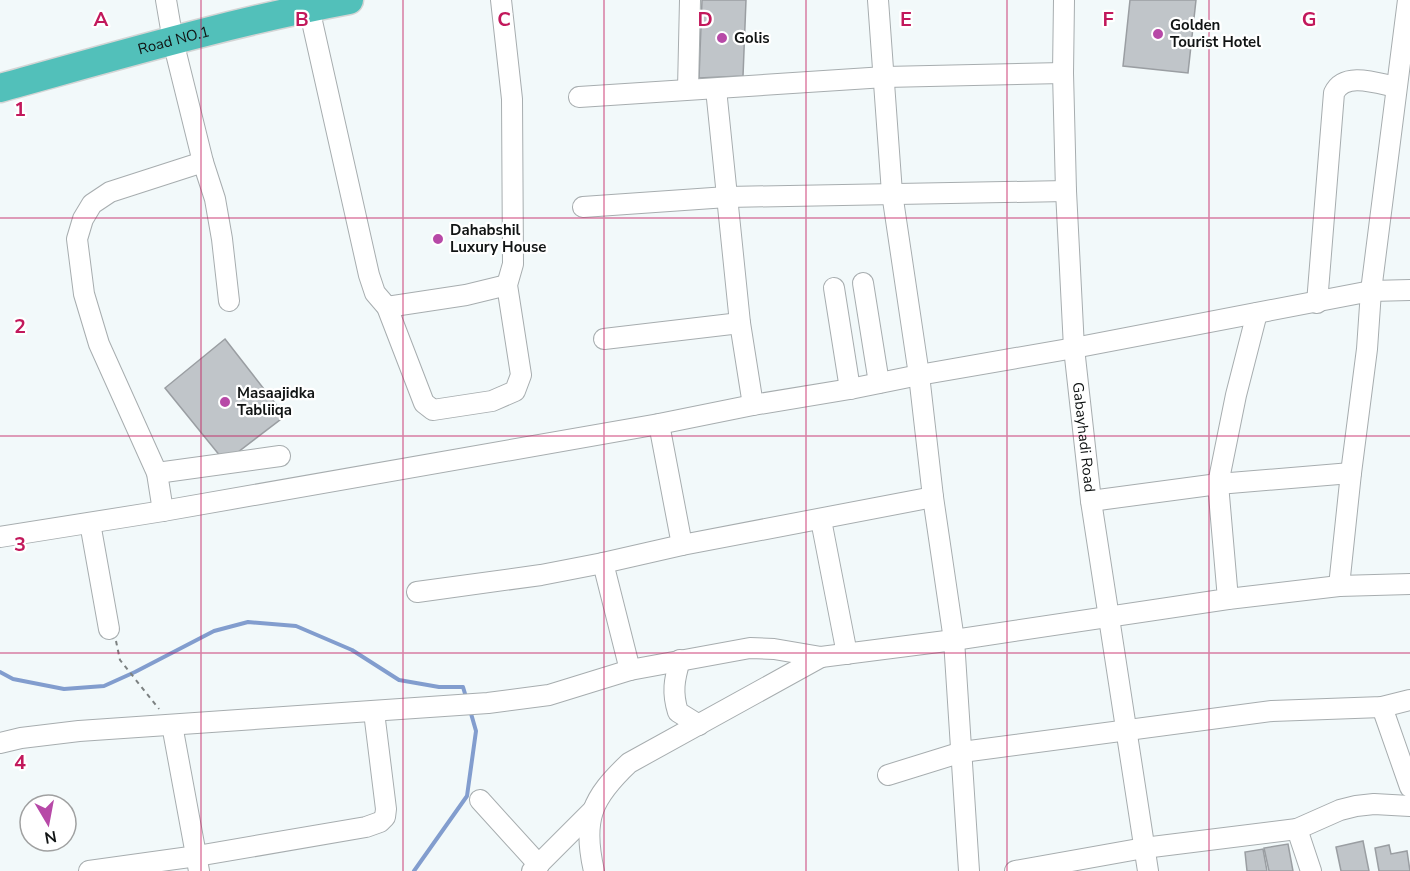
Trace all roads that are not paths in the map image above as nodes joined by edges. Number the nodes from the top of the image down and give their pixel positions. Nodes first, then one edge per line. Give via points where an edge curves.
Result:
1 (166, 0) edge
2 (349, 0) edge
3 (501, 0) edge
4 (690, 0) edge
5 (878, 0) edge
6 (1064, 0) edge
7 (1408, 0) edge
8 (309, 8) junction
9 (173, 41) junction
10 (1063, 73) junction
11 (885, 77) junction
12 (1395, 87) junction
13 (0, 88) edge
14 (688, 89) junction
15 (716, 89) junction
16 (579, 97) dead end
17 (204, 162) junction
18 (1066, 191) junction
19 (892, 193) junction
20 (727, 197) junction
21 (583, 207) dead end
22 (863, 283) dead end
23 (507, 285) junction
24 (834, 288) dead end
25 (1410, 290) edge
26 (1371, 291) junction
27 (229, 301) dead end
28 (1317, 303) junction
29 (387, 307) junction
30 (1257, 314) junction
31 (740, 323) junction
32 (604, 339) dead end
33 (1074, 348) junction
34 (919, 375) junction
35 (879, 383) junction
36 (850, 389) junction
37 (753, 405) junction
38 (659, 424) junction
39 (280, 456) dead end
40 (157, 473) junction
41 (1351, 473) junction
42 (1218, 484) junction
43 (933, 497) junction
44 (1092, 501) junction
45 (163, 511) junction
46 (821, 520) junction
47 (90, 523) junction
48 (0, 537) edge
49 (682, 545) junction
50 (603, 563) junction
51 (1410, 584) edge
52 (1340, 586) junction
53 (417, 592) dead end
54 (1228, 599) junction
55 (1110, 616) junction
56 (109, 629) road end
57 (954, 640) junction
58 (847, 654) junction
59 (821, 657) junction
60 (680, 660) junction
61 (630, 670) junction
62 (1410, 700) edge
63 (1382, 707) junction
64 (374, 711) junction
65 (699, 724) junction
66 (172, 725) junction
67 (1126, 729) junction
68 (0, 743) edge
69 (962, 752) junction
70 (888, 775) dead end
71 (1410, 787) edge
72 (480, 800) dead end
73 (1410, 806) edge
74 (593, 810) junction
75 (1297, 829) junction
76 (1144, 848) junction
77 (198, 863) edge
78 (536, 868) edge
79 (89, 871) edge
80 (594, 871) edge
81 (969, 871) edge
82 (1015, 871) edge
83 (1148, 871) edge
84 (1311, 871) edge

1 - 9 street
2 - 8 highway, Road NO.1
3 - 23 street via 512,99 514,243
4 - 14 street
5 - 11 street
6 - 10 street, Gabayhadi Road
7 - 12 street
8 - 9 highway, Road NO.1
8 - 29 street via 369,275 375,293
9 - 13 highway, Road NO.1
9 - 17 street
10 - 11 street
10 - 18 street, Gabayhadi Road
11 - 15 street
11 - 19 street
12 - 26 street
12 - 28 street via 1355,79 1340,84 1334,93
14 - 15 street
14 - 16 street
15 - 20 street
17 - 27 street via 217,209
17 - 40 street via 110,192 92,204 78,239 84,294 99,344
18 - 19 street
18 - 33 street, Gabayhadi Road
19 - 20 street
19 - 34 street
20 - 21 street
20 - 31 street
22 - 35 street
23 - 29 street
23 - 29 street via 521,375 514,391 492,401 433,410 423,403
24 - 36 street
25 - 26 street
26 - 28 street
26 - 41 street
28 - 30 street
30 - 33 street
30 - 42 street
31 - 32 street
31 - 37 street
33 - 34 street
33 - 44 street, Gabayhadi Road
34 - 35 street
34 - 43 street
35 - 36 street
36 - 37 street
37 - 38 street
38 - 45 street
38 - 49 street
39 - 40 street
40 - 45 street
41 - 42 street
41 - 52 street
42 - 44 street
42 - 54 street
43 - 46 street
43 - 57 street
44 - 55 street, Gabayhadi Road
45 - 47 street
46 - 49 street
46 - 58 street
47 - 48 street
47 - 56 street
49 - 50 street
50 - 53 street
50 - 61 street
51 - 52 street
52 - 54 street
54 - 55 street
55 - 57 street
55 - 67 street, Gabayhadi Road
57 - 58 street
57 - 69 street
58 - 59 street
59 - 60 street via 750,648
59 - 65 street
60 - 61 street
60 - 65 street via 673,684 674,699 678,712
61 - 64 street via 549,695
62 - 63 street
63 - 67 street via 1272,711
63 - 71 street
64 - 66 street
64 - 77 street via 385,818 366,827
65 - 74 street via 629,763 607,784
66 - 68 street via 79,731
66 - 77 street
67 - 69 street
67 - 76 street, Gabayhadi Road
69 - 70 street
69 - 81 street
72 - 78 street
73 - 75 street via 1356,806
74 - 78 street
74 - 80 street via 589,828
75 - 76 street
75 - 84 street
76 - 82 street
76 - 83 street, Gabayhadi Road
77 - 79 street

